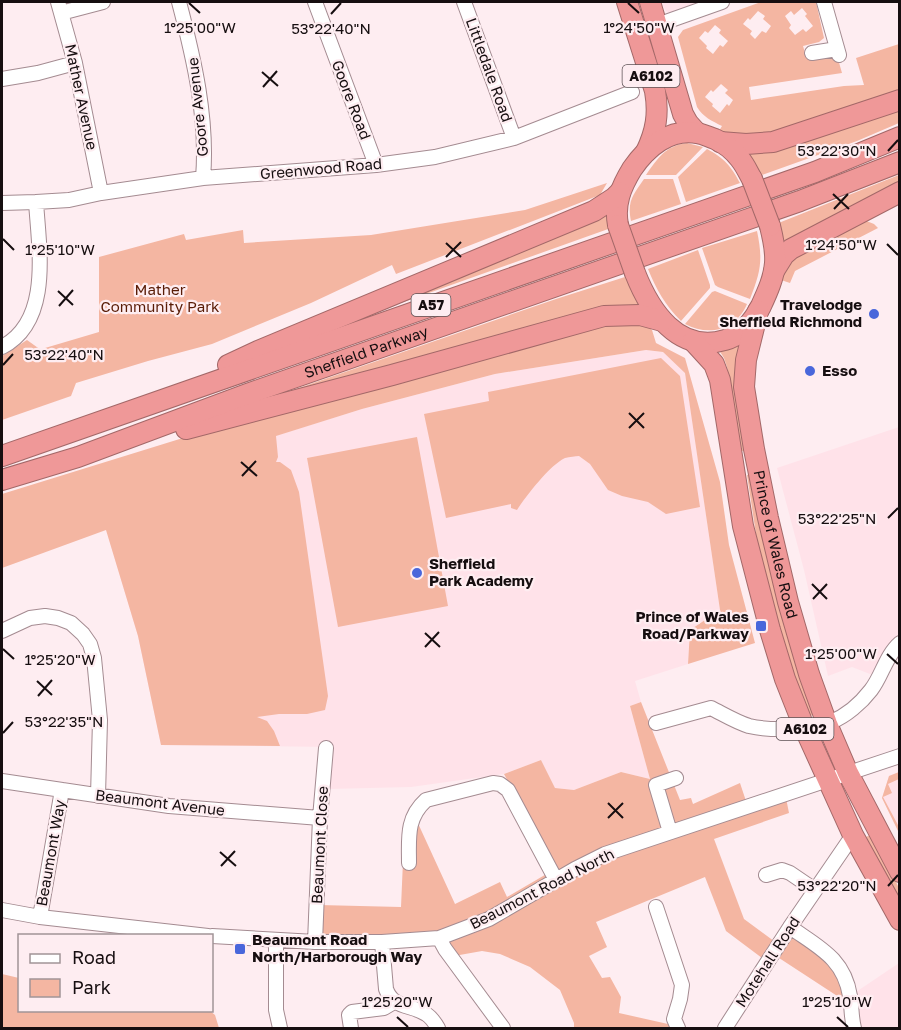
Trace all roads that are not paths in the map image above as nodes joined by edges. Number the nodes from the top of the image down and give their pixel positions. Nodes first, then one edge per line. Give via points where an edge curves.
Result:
1 (104, 2) edge
2 (179, 2) edge
3 (315, 2) edge
4 (464, 2) edge
5 (627, 2) edge
6 (650, 2) edge
7 (722, 2) edge
8 (824, 2) edge
9 (59, 7) edge
10 (657, 25) junction
11 (812, 53) dead end
12 (75, 63) junction
13 (2, 78) edge
14 (632, 92) dead end
15 (900, 100) edge
16 (697, 133) junction
17 (514, 138) junction
18 (900, 138) edge
19 (720, 142) junction
20 (646, 152) junction
21 (900, 162) edge
22 (376, 165) junction
23 (203, 178) junction
24 (620, 192) junction
25 (900, 192) edge
26 (101, 193) junction
27 (36, 202) junction
28 (2, 203) edge
29 (774, 271) junction
30 (758, 311) junction
31 (662, 321) junction
32 (693, 341) junction
33 (2, 347) edge
34 (125, 413) junction
35 (2, 456) edge
36 (78, 457) junction
37 (2, 480) edge
38 (2, 631) edge
39 (899, 643) edge
40 (656, 723) dead end
41 (827, 724) junction
42 (804, 727) junction
43 (326, 748) dead end
44 (900, 756) edge
45 (848, 772) junction
46 (676, 778) dead end
47 (827, 779) junction
48 (2, 781) edge
49 (62, 790) junction
50 (98, 796) junction
51 (320, 818) junction
52 (670, 832) junction
53 (853, 835) junction
54 (409, 863) dead end
55 (900, 872) edge
56 (766, 875) dead end
57 (556, 880) junction
58 (815, 890) junction
59 (656, 907) dead end
60 (2, 910) edge
61 (40, 917) junction
62 (900, 920) edge
63 (790, 927) junction
64 (192, 934) edge
65 (213, 936) edge
66 (439, 938) junction
67 (276, 940) junction
68 (315, 942) junction
69 (382, 942) junction
70 (394, 1002) junction
71 (280, 1029) edge
72 (351, 1029) edge
73 (438, 1029) edge
74 (503, 1029) edge
75 (678, 1029) edge
76 (725, 1029) edge
77 (854, 1029) edge

1 - 9 street
2 - 23 street, Goore Avenue via 197,77
3 - 22 street, Goore Road
4 - 17 street, Littledale Road
5 - 20 highway, A6102 via 657,106 653,137
6 - 10 highway, A6102
7 - 10 street
8 - 11 street via 838,52
9 - 12 street, Mather Avenue
10 - 16 highway, A6102 via 683,114
12 - 13 street
12 - 26 street, Mather Avenue
14 - 17 street, Greenwood Road
15 - 19 highway via 773,142
16 - 19 highway, A6102
16 - 20 highway, A6102 via 668,136
17 - 22 street, Greenwood Road via 435,157
18 - 34 highway, Sheffield Parkway / A57 via 815,172
19 - 29 highway, A6102, bridge via 741,159 752,179 770,226
20 - 24 highway, A6102
21 - 36 highway, Sheffield Parkway / A57
22 - 23 street, Greenwood Road
23 - 26 street, Greenwood Road
24 - 31 highway, A6102, bridge via 618,225 635,273
24 - 34 highway via 594,211 258,351
25 - 29 highway via 791,249
26 - 27 street, Greenwood Road
27 - 28 street, Greenwood Road
27 - 33 street via 40,262 36,302 18,336
29 - 30 highway, A6102
30 - 32 highway, A6102 via 746,328 729,339 703,344
30 - 41 highway, Prince of Wales Road / A6102 via 744,371 754,449 788,602
31 - 32 highway, A6102
31 - 36 highway via 640,315 604,316
32 - 42 highway, Prince of Wales Road / A6102 via 714,364 720,380 743,526 770,630
34 - 35 highway, Sheffield Parkway / A57
36 - 37 highway, Sheffield Parkway / A57
38 - 50 street via 30,618 45,616 71,623 90,644 100,720
39 - 41 street via 871,690 843,716
40 - 42 street via 711,708 748,725 773,730
41 - 42 street
41 - 45 highway, Prince of Wales Road / A6102
42 - 47 highway, Prince of Wales Road / A6102
43 - 51 street, Beaumont Close
44 - 45 street
45 - 47 street
45 - 55 highway, Prince of Wales Road / A6102
46 - 52 street via 656,785
47 - 52 street, Beaumont Road North
47 - 53 highway, Prince of Wales Road / A6102
48 - 49 street, Beaumont Avenue
49 - 50 street, Beaumont Avenue
49 - 61 street, Beaumont Way
50 - 51 street, Beaumont Avenue
51 - 68 street, Beaumont Close
52 - 57 street, Beaumont Road North via 605,854
53 - 58 street, Motehall Road
53 - 62 highway, Prince of Wales Road / A6102
54 - 57 street via 410,827 419,806 426,800 493,783 508,790
56 - 58 street via 782,870
57 - 66 street, Beaumont Road North via 489,920
58 - 63 street, Motehall Road
59 - 75 street via 682,985 674,1018
60 - 61 street, Beaumont Road North
61 - 64 street, Beaumont Road North
63 - 76 street, Motehall Road
63 - 77 street via 833,958 843,972
65 - 67 street, Beaumont Road North
66 - 69 street, Beaumont Road North
66 - 74 street
67 - 68 street, Beaumont Road North
67 - 71 street via 276,1010
68 - 69 street, Beaumont Road North
69 - 70 street via 386,989
70 - 72 street via 384,1008 352,1012
70 - 73 street via 426,1014

